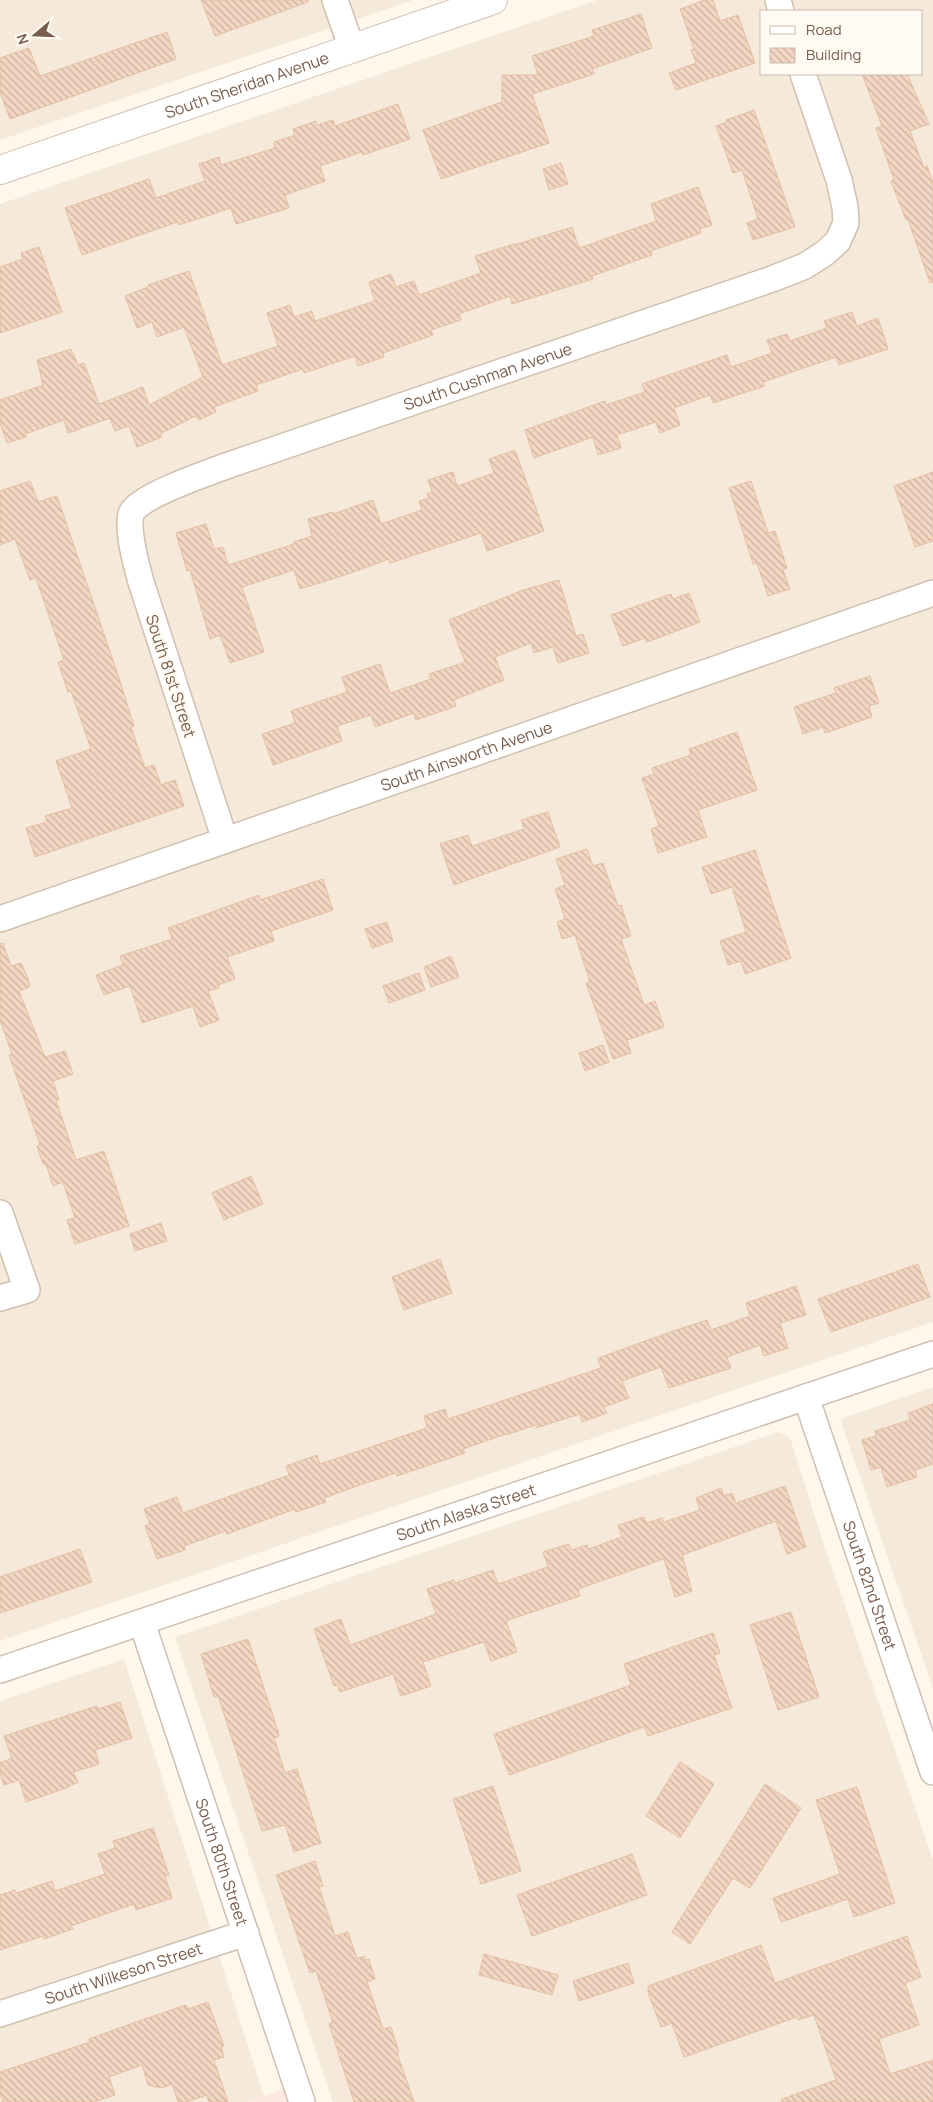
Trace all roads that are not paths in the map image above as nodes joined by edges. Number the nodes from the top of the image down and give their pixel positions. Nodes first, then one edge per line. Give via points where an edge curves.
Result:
1 (335, 0) edge
2 (494, 0) edge
3 (352, 49) junction
4 (803, 75) edge
5 (0, 170) edge
6 (134, 509) joint
7 (933, 593) edge
8 (225, 840) junction
9 (0, 919) edge
10 (0, 1213) edge
11 (0, 1298) edge
12 (933, 1354) edge
13 (806, 1397) junction
14 (142, 1622) junction
15 (0, 1670) edge
16 (933, 1772) edge
17 (246, 1933) junction
18 (0, 2014) edge
19 (302, 2102) edge

1 - 3 street
2 - 3 street, South Sheridan Avenue
3 - 5 street, South Sheridan Avenue
4 - 6 street, South Cushman Avenue via 843,196 846,223 838,241 814,261 789,273 229,464 163,491
6 - 8 street, South 81st Street via 132,540 141,582
7 - 8 street, South Ainsworth Avenue
8 - 9 street, South Ainsworth Avenue
10 - 11 street via 27,1290
12 - 13 street, South Alaska Street
13 - 14 street, South Alaska Street
13 - 16 street, South 82nd Street
14 - 15 street, South Alaska Street
14 - 17 street, South 80th Street
17 - 18 street, South Wilkeson Street
17 - 19 street, South 80th Street

